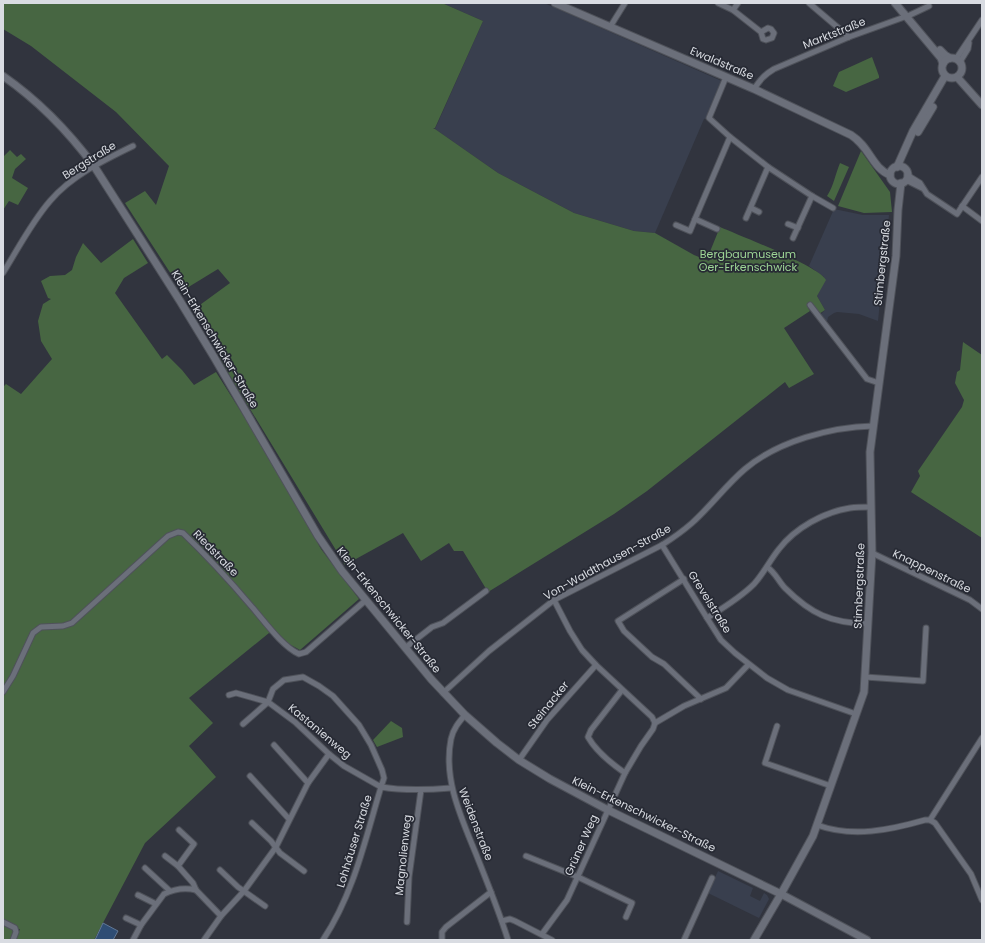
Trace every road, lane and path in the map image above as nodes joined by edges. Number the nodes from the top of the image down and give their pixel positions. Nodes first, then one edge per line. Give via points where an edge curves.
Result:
1 (555, 3) edge
2 (625, 3) edge
3 (718, 3) edge
4 (738, 3) edge
5 (809, 3) edge
6 (895, 3) edge
7 (900, 3) edge
8 (929, 6) dead end
9 (733, 10) junction
10 (908, 16) junction
11 (982, 20) edge
12 (610, 27) junction
13 (761, 32) dead end
14 (849, 37) junction
15 (956, 60) junction
16 (943, 64) junction
17 (959, 74) junction
18 (726, 77) junction
19 (947, 77) junction
20 (4, 78) edge
21 (754, 89) junction
22 (982, 99) edge
23 (982, 105) edge
24 (730, 136) junction
25 (133, 146) dead end
26 (94, 166) junction
27 (768, 167) junction
28 (895, 170) junction
29 (982, 177) edge
30 (902, 180) junction
31 (812, 196) junction
32 (962, 206) junction
33 (751, 208) junction
34 (834, 208) dead end
35 (759, 212) dead end
36 (746, 218) dead end
37 (695, 219) junction
38 (982, 221) edge
39 (788, 224) dead end
40 (676, 225) dead end
41 (798, 228) junction
42 (717, 229) dead end
43 (794, 238) dead end
44 (3, 273) edge
45 (810, 305) dead end
46 (879, 383) junction
47 (873, 426) junction
48 (871, 507) junction
49 (662, 545) junction
50 (872, 553) junction
51 (767, 567) junction
52 (684, 579) junction
53 (486, 591) dead end
54 (366, 600) junction
55 (554, 600) junction
56 (982, 609) edge
57 (707, 618) junction
58 (868, 624) junction
59 (926, 628) dead end
60 (405, 648) junction
61 (596, 665) junction
62 (748, 665) junction
63 (865, 677) junction
64 (622, 690) junction
65 (3, 692) edge
66 (443, 693) junction
67 (229, 695) dead end
68 (701, 699) junction
69 (268, 702) junction
70 (856, 714) junction
71 (465, 715) junction
72 (657, 721) junction
73 (243, 724) dead end
74 (777, 726) dead end
75 (982, 738) edge
76 (274, 745) dead end
77 (329, 754) junction
78 (519, 760) junction
79 (625, 773) junction
80 (250, 776) dead end
81 (308, 783) junction
82 (831, 786) junction
83 (382, 787) junction
84 (451, 788) junction
85 (421, 790) junction
86 (608, 810) junction
87 (289, 819) junction
88 (930, 820) junction
89 (252, 823) dead end
90 (817, 825) junction
91 (179, 830) dead end
92 (276, 847) junction
93 (165, 856) dead end
94 (526, 856) dead end
95 (178, 866) junction
96 (145, 868) dead end
97 (220, 870) dead end
98 (304, 871) dead end
99 (578, 877) junction
100 (712, 878) dead end
101 (196, 890) junction
102 (170, 891) junction
103 (244, 891) junction
104 (491, 892) junction
105 (782, 894) junction
106 (981, 894) edge
107 (138, 895) dead end
108 (982, 900) edge
109 (156, 904) junction
110 (265, 906) dead end
111 (221, 916) junction
112 (626, 917) dead end
113 (126, 918) dead end
114 (502, 921) junction
115 (3, 922) edge
116 (407, 922) dead end
117 (141, 925) junction
118 (542, 934) junction
119 (13, 940) edge
120 (133, 940) edge
121 (204, 940) edge
122 (323, 940) edge
123 (442, 940) edge
124 (508, 940) edge
125 (552, 940) edge
126 (684, 940) edge
127 (754, 940) edge
128 (867, 940) edge

1 - 12 street, Ewaldstraße
2 - 12 street
3 - 9 street
4 - 9 street
5 - 14 street
6 - 10 street
7 - 10 street
8 - 10 street, Marktstraße
9 - 13 street
10 - 14 street, Marktstraße
10 - 15 street via 945,55
10 - 16 street via 942,58
11 - 15 street via 970,40 968,49
12 - 18 street, Ewaldstraße
14 - 21 street, Marktstraße via 774,69 763,76
15 - 16 street via 947,60
15 - 17 street via 961,64
16 - 19 street via 942,70
17 - 19 street
17 - 22 street
17 - 23 street
18 - 21 street, Ewaldstraße
18 - 24 street via 709,118
19 - 28 street
20 - 26 street, Klein-Erkenschwicker-Straße via 48,112
21 - 28 street, Ewaldstraße via 852,135 885,168
24 - 27 street
24 - 37 street
25 - 26 street, Bergstraße
26 - 44 street, Bergstraße via 50,200
26 - 54 street, Klein-Erkenschwicker-Straße via 211,350 318,536
27 - 31 street
27 - 33 street
28 - 30 street via 892,180
28 - 30 street, Stimbergstraße via 906,170
29 - 32 street
30 - 32 street via 923,188 927,194 957,214
30 - 46 street, Stimbergstraße via 896,256
31 - 34 street
31 - 41 street
32 - 38 street
33 - 35 street
33 - 36 street
37 - 40 street via 690,231
37 - 42 street
39 - 41 street
41 - 43 street
45 - 46 street via 867,379
46 - 47 street, Stimbergstraße
47 - 48 street, Stimbergstraße via 870,452
47 - 49 street, Von-Waldthausen-Straße via 802,438 767,455 746,468 693,522
48 - 50 street, Stimbergstraße
48 - 51 street via 850,508 814,521 790,538
49 - 52 street, Grevelstraße
49 - 55 street, Von-Waldthausen-Straße
50 - 56 street, Knappenstraße via 970,600
50 - 58 street, Stimbergstraße
51 - 57 street via 736,600
51 - 58 street via 794,597 821,616
52 - 57 street, Grevelstraße
52 - 68 street via 618,621 624,631
53 - 60 street
54 - 60 street, Klein-Erkenschwicker-Straße
54 - 65 street, Riedstraße via 306,652 293,652 195,544 182,533 175,533 168,536 72,623 41,627 33,633
55 - 61 street via 570,632
55 - 66 street, Von-Waldthausen-Straße via 490,650
57 - 62 street, Grevelstraße via 721,640
58 - 63 street, Stimbergstraße
59 - 63 street via 923,681
60 - 66 street, Klein-Erkenschwicker-Straße
61 - 64 street
61 - 78 street, Steinacker via 547,720
62 - 68 street, Grüner Weg via 726,688
62 - 70 street, Grevelstraße via 788,690
63 - 70 street, Stimbergstraße via 864,692
64 - 72 street
64 - 79 street via 588,737
66 - 71 street, Klein-Erkenschwicker-Straße
67 - 69 street, Kastanienweg via 236,693
68 - 72 street, Grüner Weg
69 - 73 street
69 - 77 street, Kastanienweg via 295,722
69 - 83 street via 272,689 284,680 303,677 324,690 347,710 371,744 382,770
70 - 82 street, Stimbergstraße
71 - 78 street, Klein-Erkenschwicker-Straße
71 - 84 street, Weidenstraße via 451,738
72 - 79 street, Grüner Weg
74 - 82 street via 765,763
75 - 88 street
76 - 81 street
77 - 81 street
77 - 83 street, Kastanienweg via 344,766
78 - 86 street, Klein-Erkenschwicker-Straße via 550,780
79 - 86 street, Grüner Weg
80 - 87 street
81 - 87 street
82 - 90 street, Stimbergstraße
83 - 85 street, Lohhäuser Straße
83 - 122 street, Lohhäuser Straße via 355,877
84 - 85 street, Lohhäuser Straße
84 - 104 street, Weidenstraße
85 - 116 street, Magnolienweg via 409,877
86 - 99 street, Grüner Weg
86 - 105 street, Klein-Erkenschwicker-Straße
87 - 92 street
88 - 90 street via 868,832 840,831
88 - 106 street via 935,823 971,874
89 - 92 street
90 - 105 street, Stimbergstraße
91 - 95 street via 194,844
92 - 98 street
92 - 103 street
93 - 95 street
94 - 99 street
95 - 101 street
96 - 102 street
97 - 103 street
99 - 112 street via 632,902
99 - 118 street, Grüner Weg via 567,900
100 - 126 street
101 - 102 street via 187,888
101 - 111 street
102 - 109 street
103 - 110 street
103 - 111 street
104 - 114 street, Weidenstraße
104 - 123 street via 446,927 442,932
105 - 127 street, Stimbergstraße
105 - 128 street, Klein-Erkenschwicker-Straße
106 - 108 street
107 - 109 street
109 - 117 street
111 - 121 street
113 - 117 street
114 - 118 street via 510,919
114 - 124 street, Weidenstraße
115 - 119 street via 14,928 16,932
117 - 120 street
118 - 125 street

